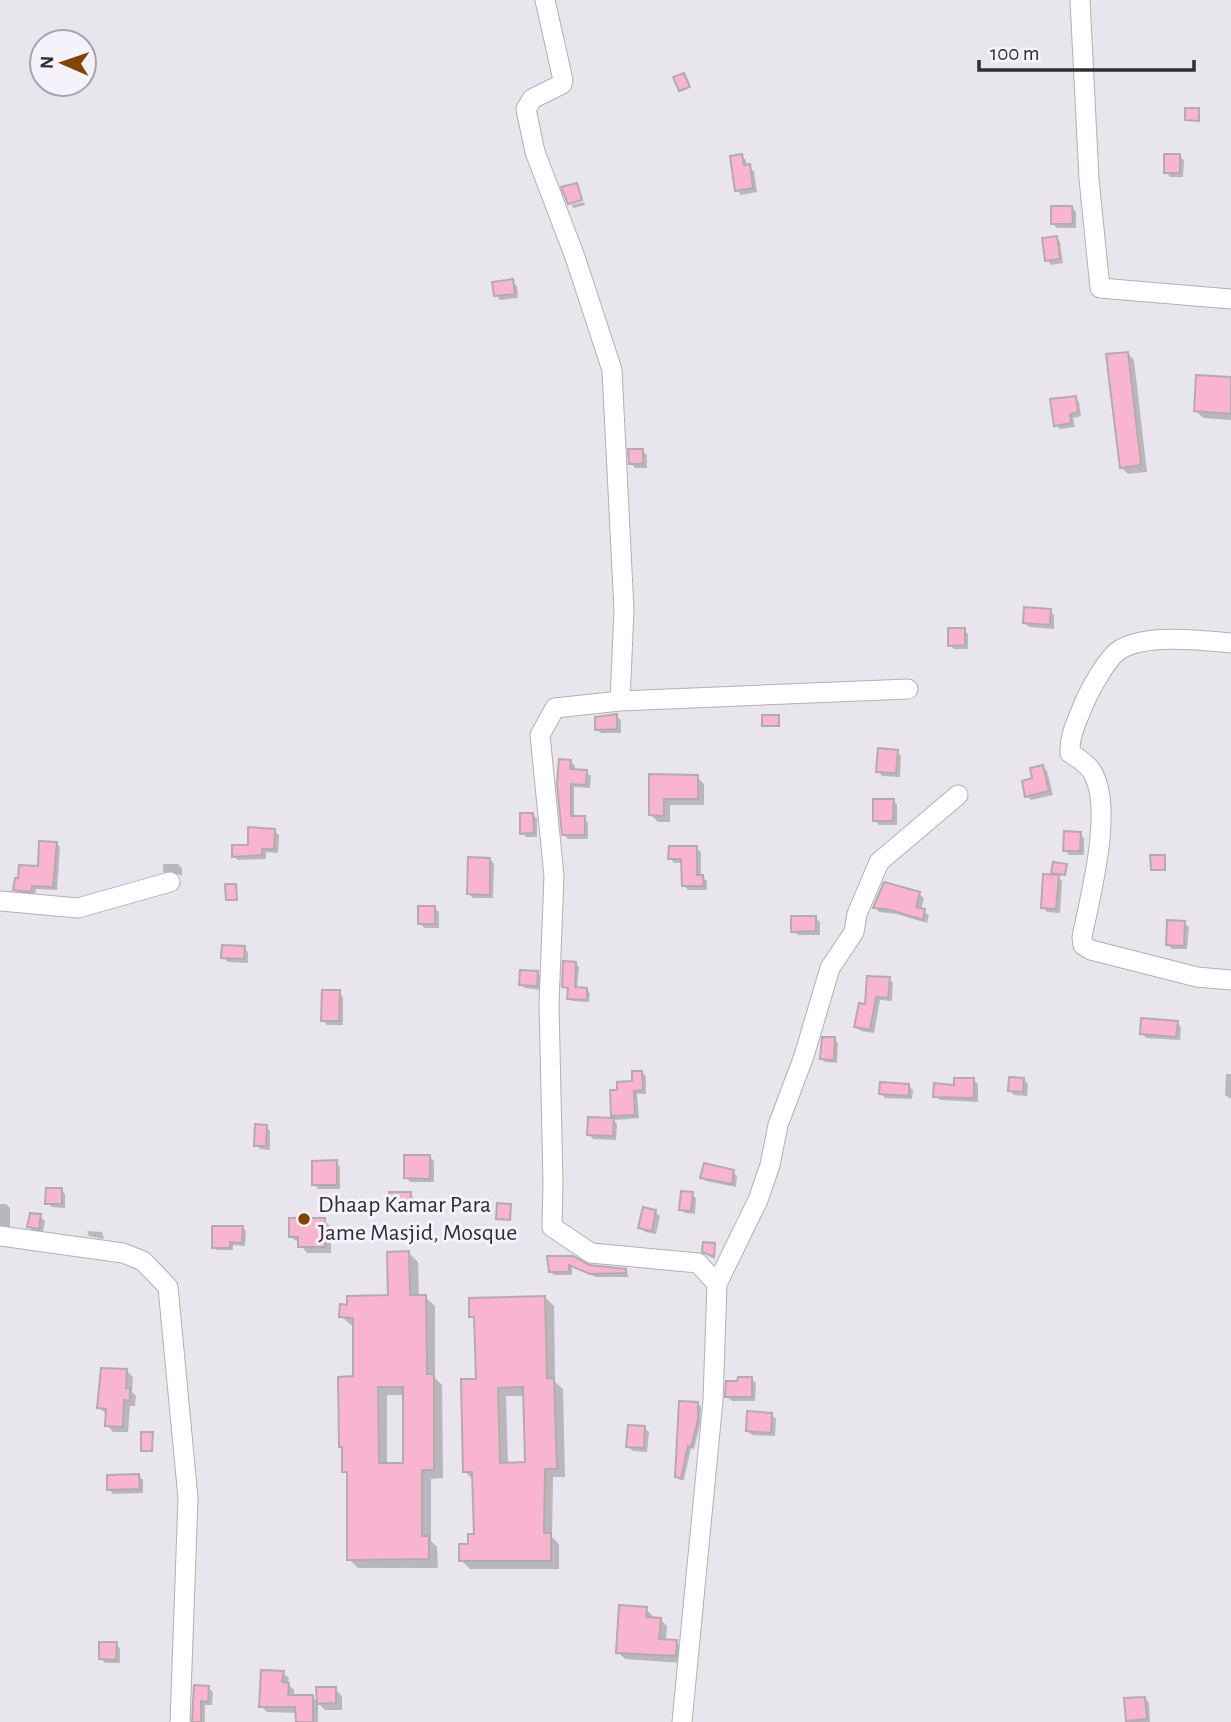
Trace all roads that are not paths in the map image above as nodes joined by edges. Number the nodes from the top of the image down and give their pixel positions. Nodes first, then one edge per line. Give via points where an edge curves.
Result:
1 (545, 0) edge
2 (1080, 0) edge
3 (1231, 299) edge
4 (1231, 643) edge
5 (908, 690) dead end
6 (620, 701) junction
7 (958, 795) dead end
8 (170, 882) dead end
9 (0, 901) edge
10 (1231, 980) edge
11 (0, 1236) edge
12 (717, 1284) junction
13 (180, 1722) edge
14 (682, 1722) edge

1 - 6 street via 563,80 532,99 526,109 535,152 612,370 624,610
2 - 3 street via 1100,288
4 - 10 street via 1134,642 1116,652 1088,693 1069,741 1070,752 1092,772 1099,795 1099,853 1083,945 1197,977
5 - 6 street
6 - 12 street via 555,708 540,735 554,876 549,1004 552,1227 591,1253 698,1263
7 - 12 street via 879,862 855,932 830,968 758,1200
8 - 9 street via 78,908
11 - 13 street via 122,1253 143,1261 167,1287 188,1498
12 - 14 street via 713,1400

